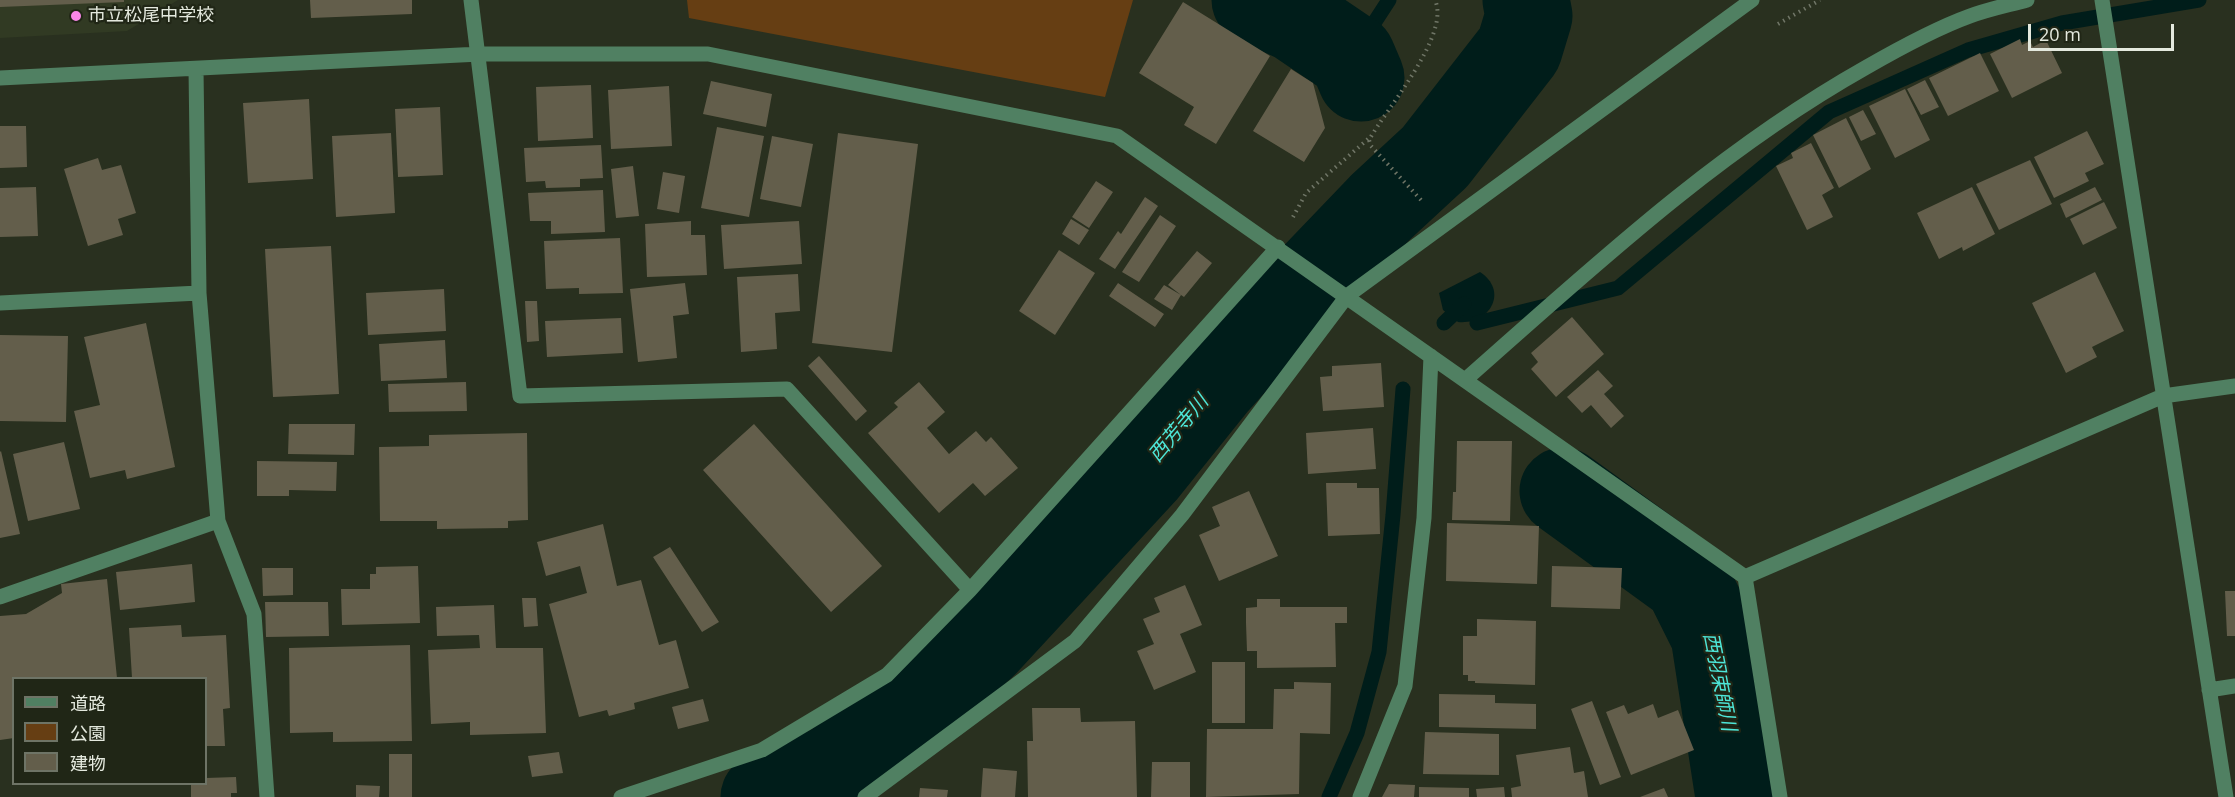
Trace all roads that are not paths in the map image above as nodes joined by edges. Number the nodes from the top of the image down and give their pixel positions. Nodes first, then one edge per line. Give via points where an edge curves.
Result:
1 (471, 0) edge
2 (1752, 0) edge
3 (2027, 0) edge
4 (2102, 0) edge
5 (480, 54) junction
6 (196, 69) junction
7 (0, 78) edge
8 (1278, 247) junction
9 (199, 293) junction
10 (1347, 296) junction
11 (0, 303) edge
12 (1431, 357) junction
13 (1465, 380) junction
14 (2235, 386) edge
15 (2163, 396) junction
16 (218, 522) junction
17 (1746, 577) junction
18 (970, 590) junction
19 (0, 597) edge
20 (2235, 686) edge
21 (2209, 690) junction
22 (267, 797) edge
23 (621, 797) edge
24 (865, 797) edge
25 (1360, 797) edge
26 (1780, 797) edge
27 (2226, 797) edge

1 - 5 street
2 - 10 street
3 - 13 street via 1970,16 1896,51 1821,93 1736,149 1645,221
4 - 15 street
5 - 6 street
5 - 8 street via 708,54 1117,136
5 - 18 street via 520,396 787,389
6 - 7 street
6 - 9 street
8 - 10 street
8 - 18 street
9 - 11 street
9 - 16 street
10 - 12 street
10 - 24 street via 1182,515 1075,641
12 - 13 street
12 - 25 street via 1424,518 1405,687
13 - 17 street
14 - 15 street
15 - 17 street
15 - 21 street
16 - 19 street
16 - 22 street via 254,614
17 - 26 street
18 - 23 street via 887,675 762,750
20 - 21 street
21 - 27 street

